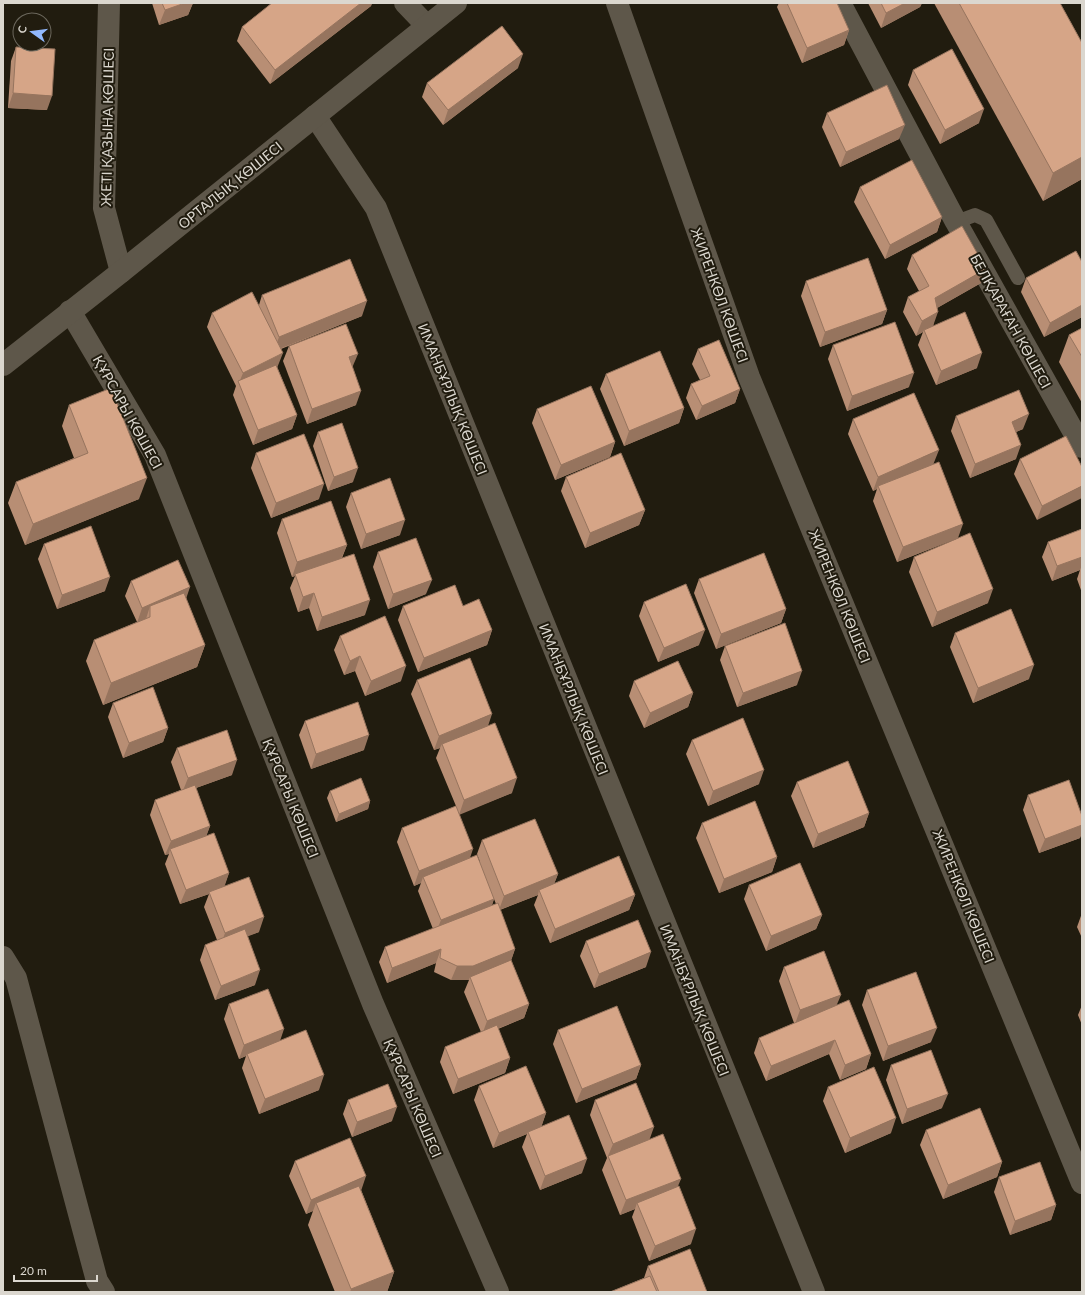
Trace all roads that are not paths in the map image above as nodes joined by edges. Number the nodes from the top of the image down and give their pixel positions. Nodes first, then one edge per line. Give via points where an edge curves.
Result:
1 (109, 3) edge
2 (405, 3) edge
3 (456, 3) edge
4 (617, 3) edge
5 (840, 3) edge
6 (427, 26) junction
7 (315, 116) junction
8 (956, 222) junction
9 (121, 272) junction
10 (1018, 278) dead end
11 (70, 311) junction
12 (3, 365) edge
13 (1082, 448) edge
14 (3, 957) edge
15 (1082, 1183) edge
16 (104, 1292) edge
17 (498, 1292) edge
18 (814, 1292) edge

1 - 9 street, ЖЕТІ ҚАЗЫНА КӨШЕСІ via 104,208
2 - 6 street
3 - 6 street, ОРТАЛЫҚ КӨШЕСІ
4 - 15 street, ЖИРЕНКӨЛ КӨШЕСІ via 749,377
5 - 8 street, БЕЛҚАРАҒАН КӨШЕСІ
6 - 7 street, ОРТАЛЫҚ КӨШЕСІ
7 - 9 street, ОРТАЛЫҚ КӨШЕСІ
7 - 18 street, ИМАНБҰРЛЫҚ КӨШЕСІ via 376,208
8 - 10 lane via 975,215 986,220
8 - 13 street, БЕЛҚАРАҒАН КӨШЕСІ
9 - 11 street, ОРТАЛЫҚ КӨШЕСІ
11 - 12 street, ОРТАЛЫҚ КӨШЕСІ
11 - 17 street, ҚҰРСАРЫ КӨШЕСІ via 155,455 373,1004
14 - 16 street via 16,978 97,1281

